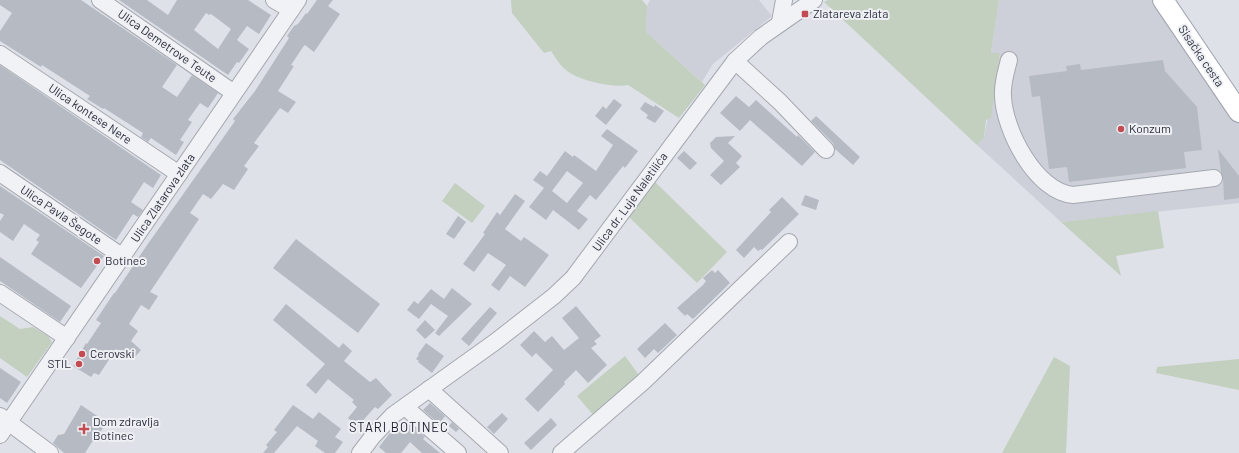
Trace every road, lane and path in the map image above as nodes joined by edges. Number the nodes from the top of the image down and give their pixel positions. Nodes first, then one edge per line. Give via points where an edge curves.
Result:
1 (100, 0) edge
2 (274, 0) edge
3 (784, 0) edge
4 (814, 0) edge
5 (1163, 0) edge
6 (294, 5) edge
7 (780, 22) junction
8 (0, 54) edge
9 (1009, 60) dead end
10 (736, 61) junction
11 (234, 93) junction
12 (1239, 112) edge
13 (826, 150) dead end
14 (0, 173) edge
15 (179, 174) junction
16 (1214, 178) dead end
17 (789, 242) dead end
18 (123, 257) junction
19 (0, 293) edge
20 (67, 338) junction
21 (429, 389) junction
22 (405, 407) junction
23 (3, 424) edge
24 (50, 453) edge
25 (360, 453) edge
26 (458, 453) edge
27 (500, 453) edge
28 (561, 453) edge

1 - 11 street, Ulica Demetrove Teute
2 - 6 street
3 - 7 street
4 - 7 street, Ulica dr. Luje Naletilića
5 - 12 main road, Sisačka cesta
6 - 11 street, Ulica Zlatarova zlata
7 - 10 street, Ulica dr. Luje Naletilića
8 - 15 street, Ulica kontese Nere
9 - 16 street via 1003,85 1006,118 1017,146 1040,176 1055,190 1073,195
10 - 13 street
10 - 21 street, Ulica dr. Luje Naletilića via 573,278 501,337
11 - 15 street, Ulica Zlatarova zlata
14 - 18 street, Ulica Pavla Šegote
15 - 18 street, Ulica Zlatarova zlata
17 - 28 street via 643,382
18 - 20 street, Ulica Zlatarova zlata
19 - 20 street
20 - 23 street, Ulica Zlatarova zlata
21 - 22 street, Ulica dr. Luje Naletilića
21 - 27 street
22 - 25 street, Ulica dr. Luje Naletilića via 383,424
22 - 26 street
23 - 24 street

